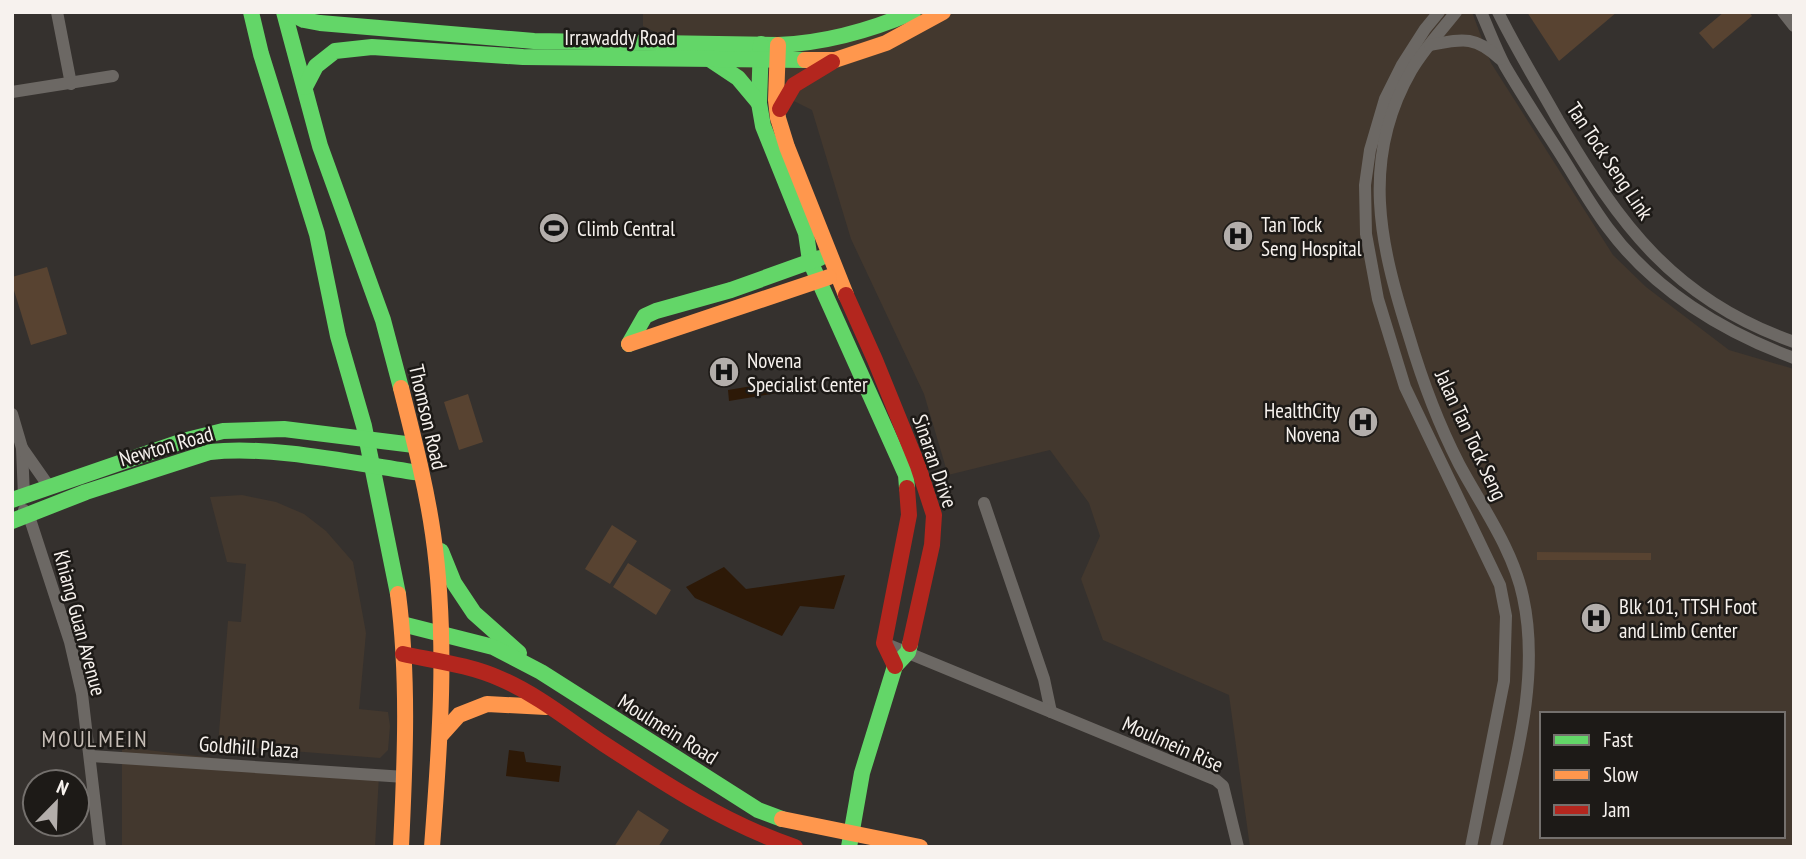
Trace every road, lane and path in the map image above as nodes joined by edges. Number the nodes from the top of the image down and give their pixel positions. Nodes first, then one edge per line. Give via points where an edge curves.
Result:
1 (57, 12) edge
2 (251, 12) edge
3 (286, 12) edge
4 (913, 12) edge
5 (943, 12) edge
6 (1439, 12) edge
7 (1456, 12) edge
8 (1481, 12) edge
9 (1498, 12) edge
10 (1783, 12) edge
11 (1794, 26) edge
12 (1430, 46) junction
13 (770, 52) junction
14 (708, 58) junction
15 (835, 60) junction
16 (1505, 64) junction
17 (113, 76) dead end
18 (71, 84) junction
19 (305, 86) junction
20 (12, 92) edge
21 (759, 103) junction
22 (778, 118) junction
23 (829, 254) junction
24 (810, 261) junction
25 (835, 274) junction
26 (818, 280) junction
27 (1794, 342) edge
28 (1794, 358) edge
29 (12, 414) edge
30 (367, 440) junction
31 (414, 445) junction
32 (22, 448) junction
33 (372, 468) junction
34 (420, 473) junction
35 (50, 488) junction
36 (17, 499) edge
37 (984, 503) dead end
38 (29, 516) junction
39 (12, 521) edge
40 (433, 534) junction
41 (402, 624) junction
42 (442, 633) junction
43 (884, 643) junction
44 (908, 652) junction
45 (403, 654) junction
46 (441, 661) junction
47 (895, 666) junction
48 (541, 672) junction
49 (551, 707) junction
50 (1051, 712) junction
51 (441, 734) junction
52 (91, 755) junction
53 (405, 777) junction
54 (854, 839) edge
55 (100, 847) edge
56 (401, 847) edge
57 (432, 847) edge
58 (795, 847) edge
59 (920, 847) edge
60 (1238, 847) edge
61 (1471, 847) edge
62 (1496, 847) edge

1 - 18 street
2 - 30 main road via 317,234 338,336
3 - 13 main road, Irrawaddy Road via 320,23 534,41
3 - 19 main road, Thomson Road
4 - 13 main road, Irrawaddy Road via 844,38
5 - 15 main road, Irrawaddy Road via 886,43
6 - 61 street, Jalan Tan Tock Seng via 1385,99 1368,162 1366,234 1378,299 1405,387 1496,573 1504,605 1504,681
7 - 12 street, Jalan Tan Tock Seng
8 - 16 street, Tan Tock Seng Link
9 - 27 street, Tan Tock Seng Link via 1585,166 1651,253 1694,291 1739,319
10 - 11 street
12 - 16 street, Tan Tock Seng Link via 1468,40 1485,45
12 - 62 street, Jalan Tan Tock Seng via 1411,71 1385,138 1380,217 1385,258 1423,381 1458,462 1508,552 1527,616 1523,715
13 - 14 main road, Irrawaddy Road
13 - 15 main road, Irrawaddy Road
13 - 21 main road, Sinaran Drive
13 - 22 main road, Sinaran Drive
14 - 19 main road, Irrawaddy Road via 523,57 351,48 326,57
14 - 21 main road via 746,84
15 - 22 main road via 788,88
16 - 28 street, Tan Tock Seng Link via 1586,196 1632,256 1700,313
17 - 18 street
18 - 20 street
19 - 31 main road, Thomson Road via 320,146 383,320
21 - 24 main road, Sinaran Drive via 762,126 806,233
22 - 23 main road, Sinaran Drive
23 - 24 main road
23 - 25 main road, Sinaran Drive
24 - 26 main road, Sinaran Drive
24 - 26 main road via 645,316 629,344
25 - 26 main road
25 - 44 main road, Sinaran Drive via 875,360 934,515 932,545
26 - 43 main road, Sinaran Drive via 906,475 909,515
29 - 32 street
30 - 31 main road
30 - 33 main road
30 - 35 main road, Newton Road via 284,429 223,431
31 - 34 main road, Thomson Road
32 - 35 street
32 - 36 street
33 - 34 main road, Newton Road
33 - 38 main road, Newton Road via 286,454 209,452 86,492
33 - 41 main road
34 - 40 main road, Thomson Road
35 - 36 main road, Newton Road
36 - 38 street, Khiang Guan Avenue
37 - 50 street
38 - 39 main road, Newton Road
38 - 52 street, Khiang Guan Avenue via 70,642
40 - 42 main road, Thomson Road
40 - 48 main road via 454,583 474,613
41 - 42 main road, Moulmein Road
41 - 45 main road
42 - 46 main road, Thomson Road
42 - 48 main road, Moulmein Road via 493,647
43 - 44 street, Moulmein Rise
43 - 47 main road
44 - 47 main road
44 - 50 street, Moulmein Rise
45 - 46 main road
45 - 53 main road
46 - 49 main road via 502,679
46 - 51 main road, Thomson Road
47 - 54 main road via 862,773
48 - 54 main road, Moulmein Road via 758,810
49 - 51 main road via 487,704 459,715
49 - 58 main road via 698,804 759,835
50 - 60 street, Moulmein Rise via 1221,783
51 - 57 main road, Thomson Road
52 - 53 street, Goldhill Plaza
52 - 55 street, Khiang Guan Avenue
53 - 56 main road
54 - 59 main road, Moulmein Road

